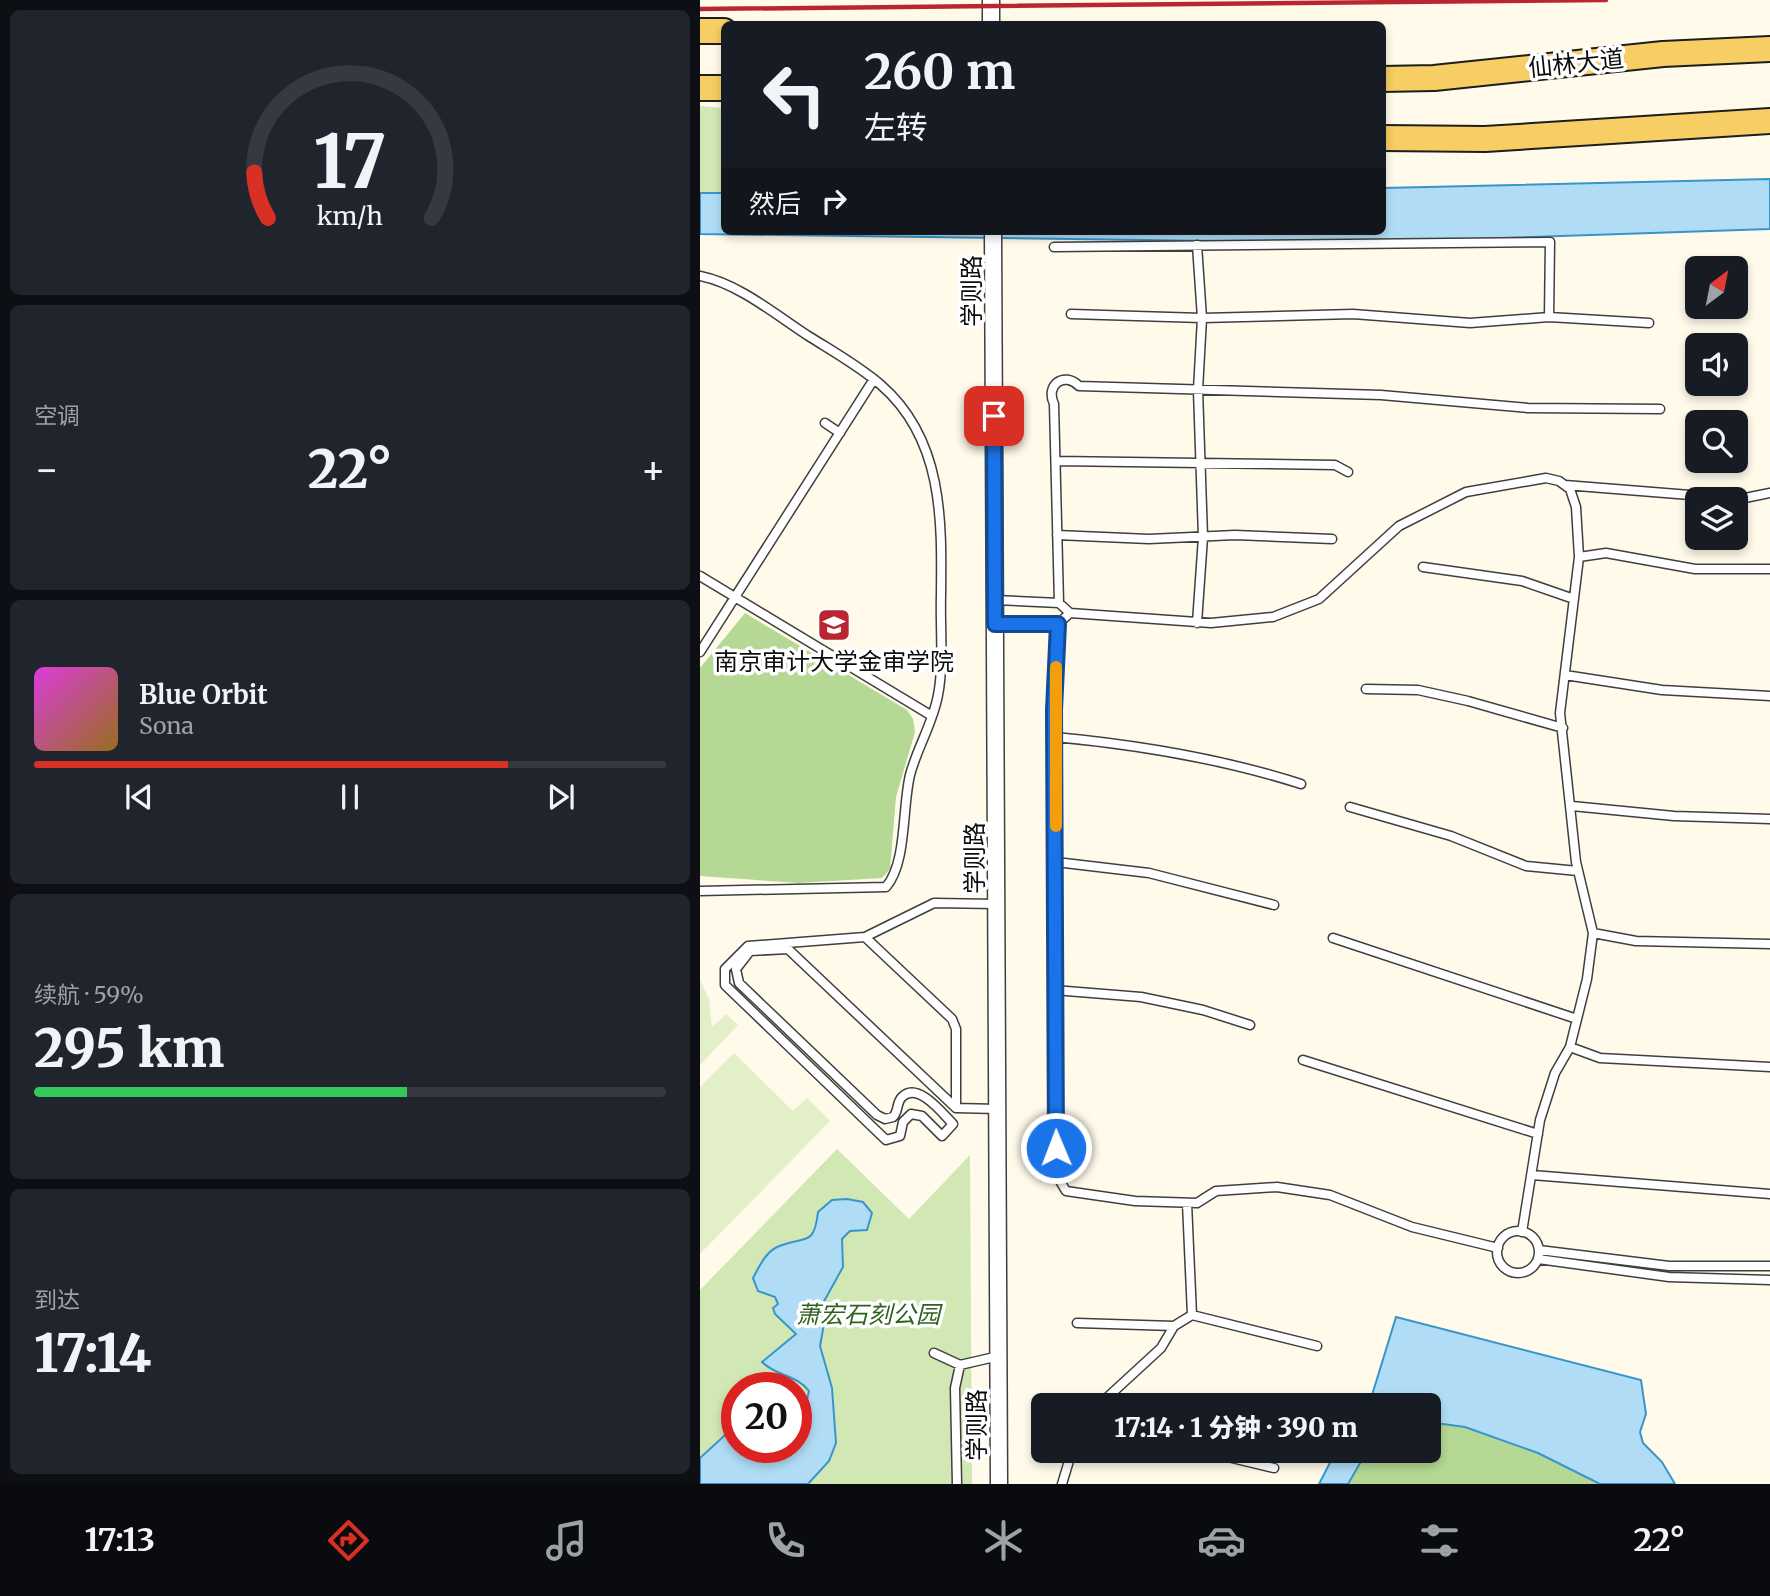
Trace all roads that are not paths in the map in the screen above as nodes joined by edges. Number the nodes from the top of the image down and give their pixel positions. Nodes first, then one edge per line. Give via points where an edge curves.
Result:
1 (991, 0) edge
2 (991, 21) edge
3 (700, 31) edge
4 (721, 32) edge
5 (1770, 50) edge
6 (1386, 79) edge
7 (700, 88) edge
8 (721, 88) edge
9 (1770, 121) edge
10 (1386, 138) edge
11 (993, 235) edge
12 (1197, 245) junction
13 (1054, 247) dead end
14 (700, 276) edge
15 (1071, 314) dead end
16 (1202, 317) junction
17 (1549, 317) junction
18 (1649, 323) dead end
19 (874, 379) junction
20 (1198, 390) junction
21 (1660, 409) dead end
22 (825, 423) dead end
23 (840, 433) junction
24 (1056, 461) junction
25 (1202, 464) junction
26 (1348, 472) dead end
27 (1565, 485) junction
28 (1770, 493) edge
29 (1057, 535) junction
30 (1203, 537) junction
31 (1332, 539) dead end
32 (1579, 557) junction
33 (1423, 567) dead end
34 (1770, 569) edge
35 (700, 576) edge
36 (735, 597) junction
37 (1574, 599) junction
38 (995, 600) junction
39 (1059, 603) junction
40 (1070, 613) junction
41 (1198, 623) junction
42 (995, 624) junction
43 (1058, 624) junction
44 (700, 652) edge
45 (1565, 675) junction
46 (1366, 689) dead end
47 (1770, 696) edge
48 (932, 716) junction
49 (1563, 728) junction
50 (1055, 737) junction
51 (1301, 784) dead end
52 (1572, 806) junction
53 (1350, 807) dead end
54 (1770, 819) edge
55 (1056, 862) junction
56 (1578, 871) junction
57 (700, 891) edge
58 (996, 904) junction
59 (1275, 905) dead end
60 (1593, 933) junction
61 (865, 937) junction
62 (1333, 938) dead end
63 (1770, 944) edge
64 (1054, 990) junction
65 (1577, 1019) junction
66 (1250, 1025) dead end
67 (1570, 1047) junction
68 (1303, 1060) dead end
69 (1770, 1067) edge
70 (956, 1108) junction
71 (998, 1109) junction
72 (1538, 1135) junction
73 (1532, 1175) junction
74 (1770, 1194) edge
75 (1187, 1203) junction
76 (1522, 1232) junction
77 (1498, 1248) junction
78 (1539, 1254) junction
79 (1770, 1266) edge
80 (1770, 1280) edge
81 (1192, 1315) junction
82 (1077, 1323) dead end
83 (1174, 1326) junction
84 (1317, 1346) dead end
85 (934, 1353) dead end
86 (999, 1356) junction
87 (960, 1365) junction
88 (1112, 1393) edge
89 (1068, 1463) edge
90 (1252, 1463) edge
91 (1273, 1468) dead end
92 (957, 1484) edge
93 (999, 1484) edge
94 (1062, 1484) edge

1 - 2 street
3 - 4 main road
5 - 6 main road, 仙林大道 via 1663,54
7 - 8 main road
9 - 10 main road via 1485,139
11 - 38 street, 学则路
12 - 13 lane
12 - 16 lane
12 - 17 lane via 1550,242
14 - 19 lane via 735,289
15 - 16 lane
16 - 17 lane via 1353,314 1470,323
16 - 20 lane
17 - 18 lane
19 - 23 lane
19 - 48 lane via 912,420 925,442 937,485 942,544 939,694
20 - 21 lane via 1381,395 1528,408
20 - 24 lane via 1079,386 1067,379 1058,382 1051,394
20 - 25 lane
22 - 23 lane
23 - 36 lane
24 - 25 lane
24 - 29 lane
25 - 26 lane via 1335,466
25 - 30 lane
27 - 28 lane via 1740,499
27 - 32 lane via 1576,501
27 - 41 lane via 1546,478 1466,492 1409,519 1320,599 1305,607 1273,617
29 - 30 lane
29 - 39 lane
30 - 31 lane
30 - 41 lane
32 - 34 lane via 1606,553 1695,569
32 - 37 lane
33 - 37 lane via 1522,582
35 - 36 lane
36 - 44 lane
36 - 48 lane
37 - 45 lane
38 - 39 lane
38 - 42 street, 学则路
39 - 40 lane
40 - 41 lane
40 - 43 lane
42 - 43 lane
42 - 58 street, 学则路
43 - 50 lane
45 - 47 lane via 1662,690
45 - 49 lane via 1560,713
46 - 49 lane via 1418,690
48 - 57 lane via 906,794 899,867 886,887
49 - 52 lane
50 - 51 lane via 1191,754
50 - 55 lane
52 - 54 lane
52 - 56 lane
53 - 56 lane via 1451,836 1526,866
55 - 59 lane via 1149,873
55 - 64 lane
56 - 60 lane
58 - 61 lane via 934,903
58 - 71 street, 学则路
60 - 63 lane via 1636,941
60 - 65 lane
61 - 70 lane via 952,1019 956,1029
61 - 70 lane via 748,946 725,969 723,981 886,1140 900,1136 903,1122 911,1114 922,1116 942,1136 953,1124 917,1094 901,1098 893,1117 877,1115 739,983 736,969 750,951 788,948
62 - 65 lane
64 - 66 lane via 1141,997
64 - 75 lane via 1057,1176 1066,1191
65 - 67 lane
67 - 69 lane via 1600,1058
67 - 72 lane via 1546,1095
68 - 72 lane
70 - 71 lane
71 - 86 street, 学则路
72 - 73 lane
73 - 74 lane
73 - 76 lane
75 - 77 lane via 1198,1203 1216,1191 1277,1187 1307,1191 1450,1238
75 - 81 lane
76 - 77 lane via 1510,1233
76 - 78 lane via 1534,1238
77 - 78 lane via 1499,1261 1515,1272 1527,1271
78 - 79 lane via 1670,1266
78 - 80 lane via 1669,1277
81 - 83 lane
81 - 84 lane
82 - 83 lane
83 - 88 lane via 1161,1348
85 - 87 lane
86 - 87 lane
86 - 93 street, 学则路
87 - 92 lane via 955,1388
89 - 94 lane
90 - 91 lane

